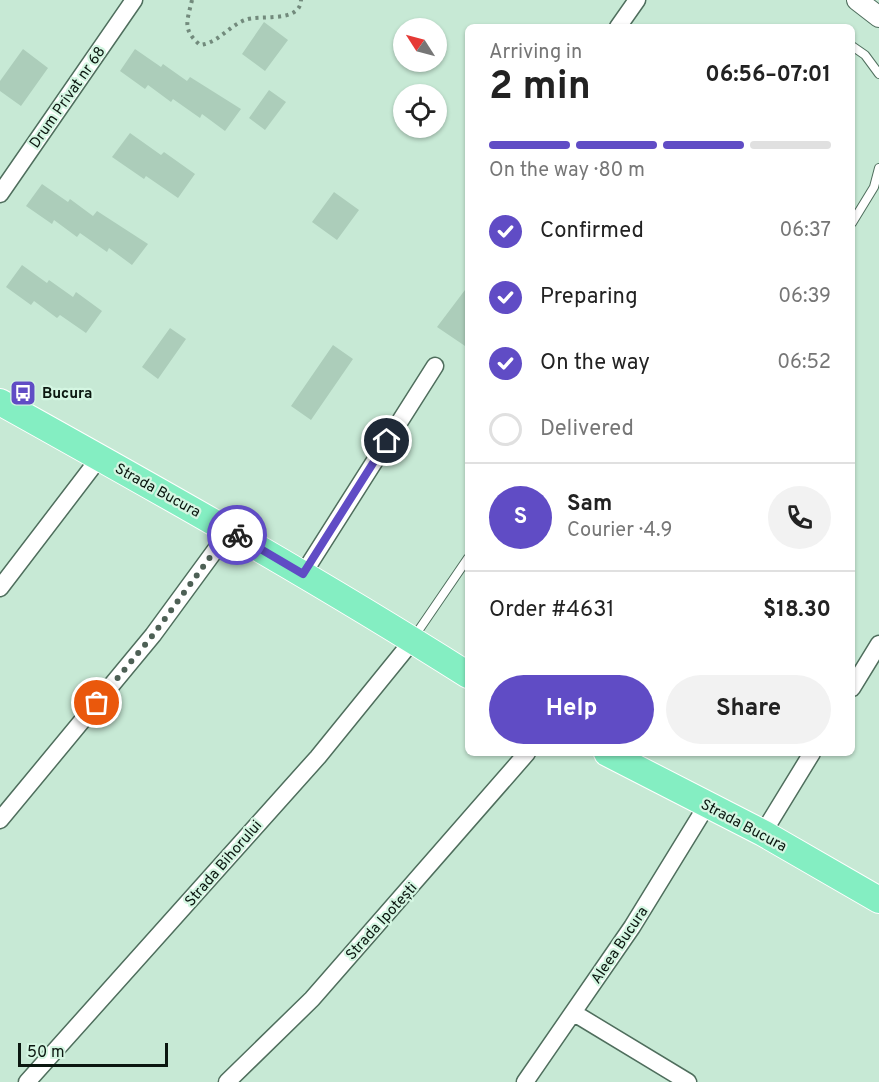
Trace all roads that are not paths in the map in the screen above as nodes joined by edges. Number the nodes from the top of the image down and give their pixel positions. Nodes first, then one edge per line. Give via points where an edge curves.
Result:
1 (134, 0) edge
2 (637, 0) edge
3 (857, 0) edge
4 (879, 17) edge
5 (620, 24) edge
6 (855, 48) edge
7 (879, 74) edge
8 (879, 168) edge
9 (0, 194) edge
10 (855, 218) edge
11 (435, 366) dead end
12 (0, 402) edge
13 (100, 457) junction
14 (230, 530) junction
15 (465, 562) edge
16 (303, 574) junction
17 (0, 588) edge
18 (412, 640) junction
19 (879, 644) edge
20 (465, 673) edge
21 (855, 683) edge
22 (524, 756) edge
23 (613, 756) edge
24 (810, 756) edge
25 (707, 805) junction
26 (0, 820) edge
27 (763, 834) junction
28 (879, 900) edge
29 (574, 1012) junction
30 (27, 1082) edge
31 (227, 1082) edge
32 (525, 1082) edge
33 (688, 1082) edge

1 - 9 street, Drum Privat nr 68
2 - 5 street
3 - 4 street
6 - 7 lane
8 - 10 lane via 874,187
11 - 16 street
12 - 13 main road, Strada Bucura
13 - 14 main road, Strada Bucura
13 - 17 street
14 - 16 main road, Strada Bucura
14 - 26 street via 153,635
15 - 18 lane
16 - 18 main road, Strada Bucura
18 - 20 main road, Strada Bucura
18 - 30 street, Strada Bihorului via 318,757
19 - 21 street
22 - 31 street, Strada Ipotești via 312,999
23 - 25 main road, Strada Bucura
24 - 27 street
25 - 27 main road, Strada Bucura
25 - 29 street, Aleea Bucura
27 - 28 main road, Strada Bucura
29 - 32 street, Aleea Bucura
29 - 33 street

